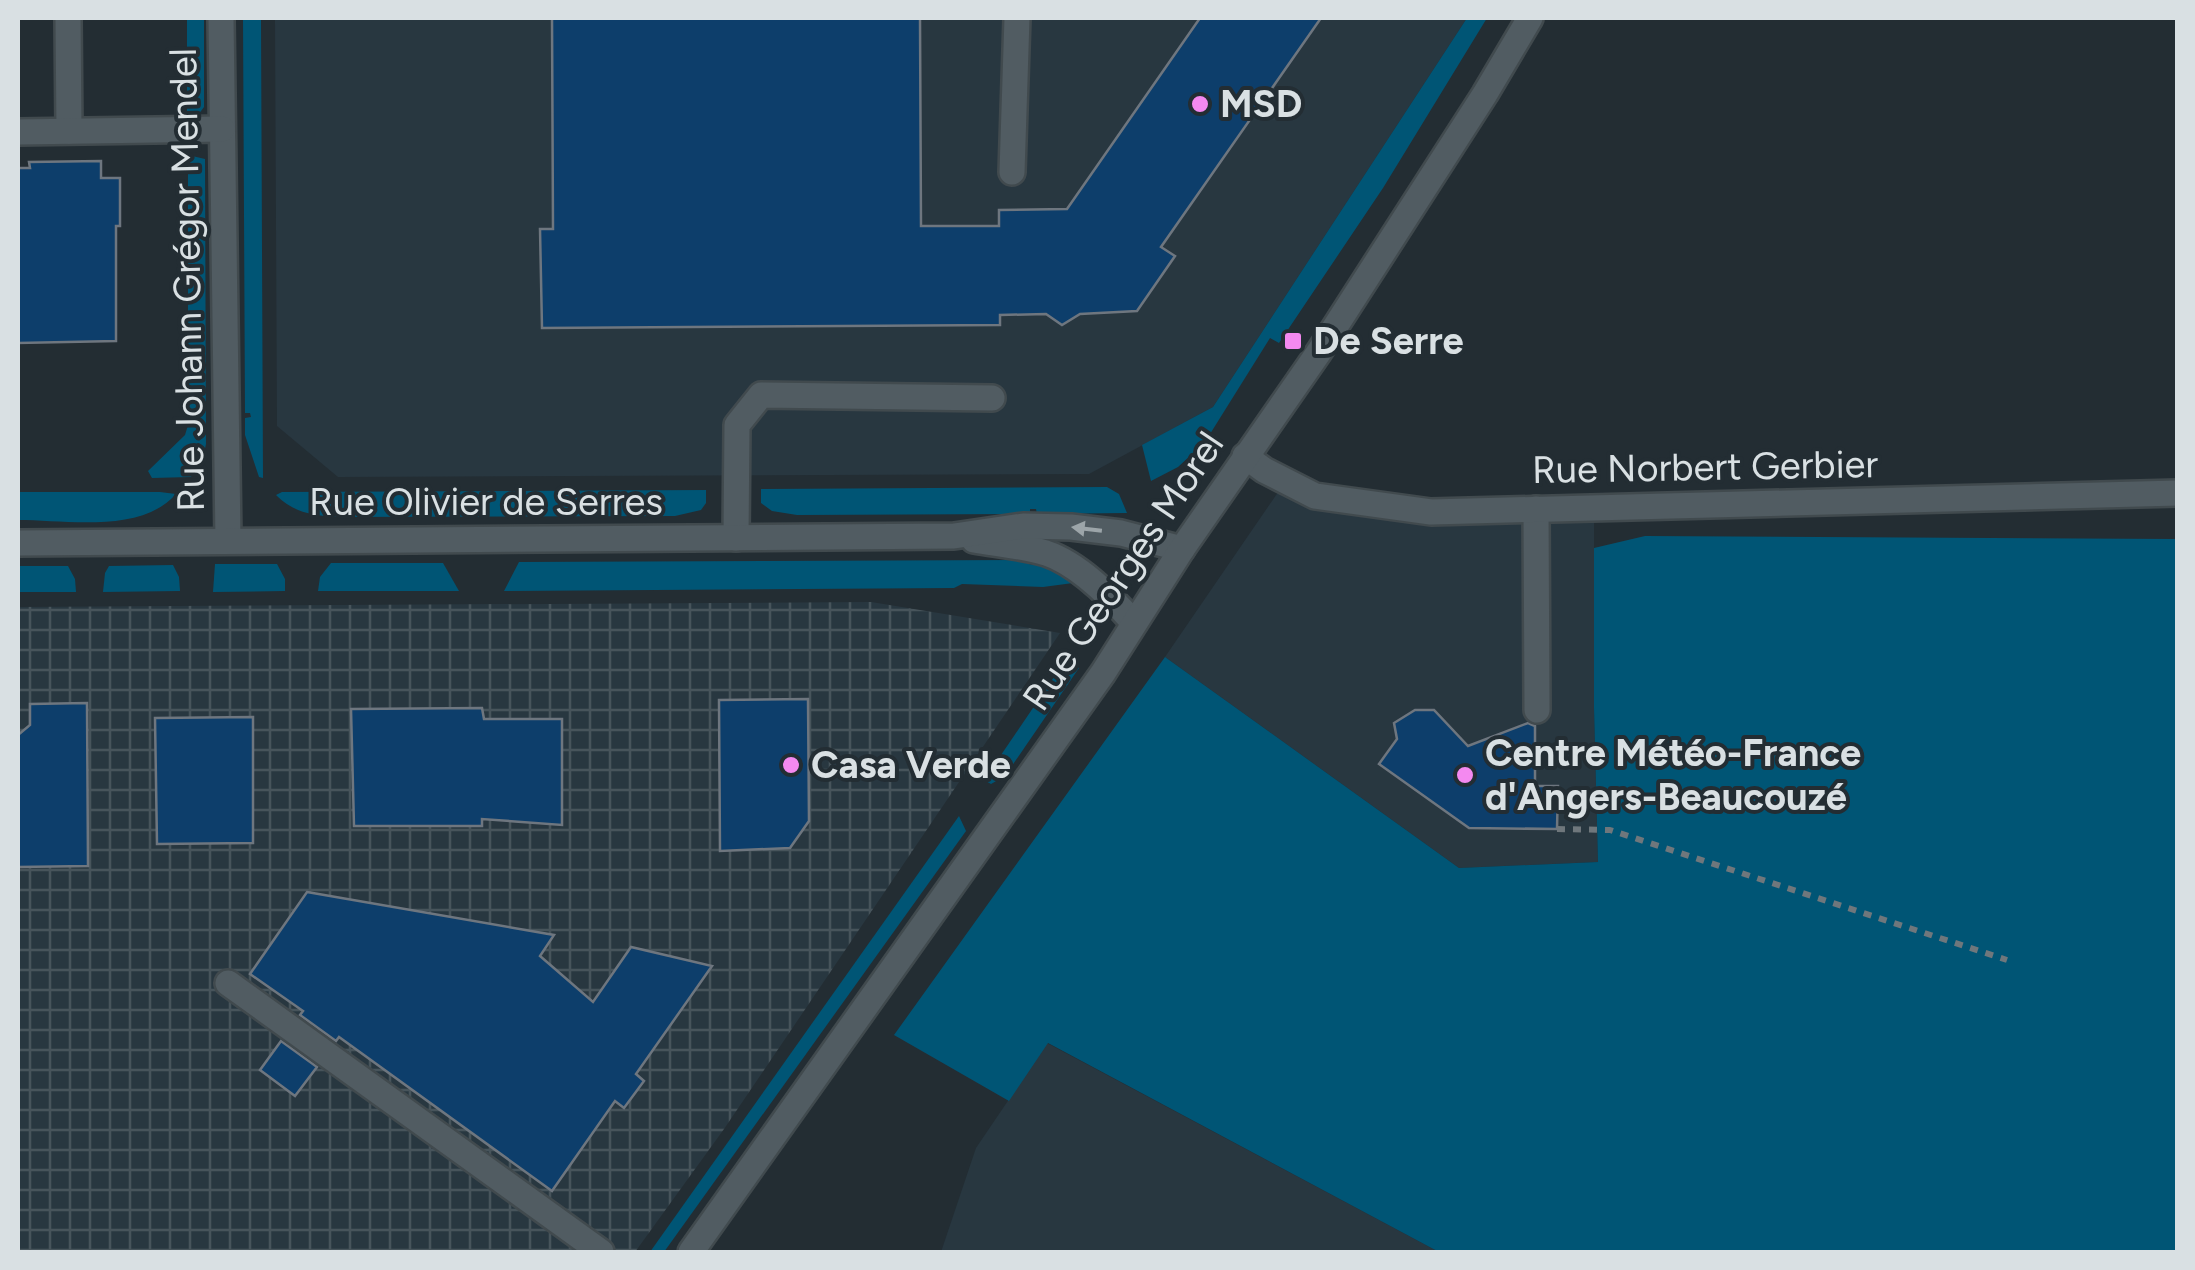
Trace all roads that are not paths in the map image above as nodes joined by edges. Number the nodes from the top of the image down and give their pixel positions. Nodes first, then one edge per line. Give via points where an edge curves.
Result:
1 (68, 18) edge
2 (221, 18) edge
3 (1017, 18) edge
4 (1530, 18) edge
5 (222, 129) junction
6 (69, 131) junction
7 (18, 132) edge
8 (1012, 172) dead end
9 (992, 398) dead end
10 (1246, 456) junction
11 (2178, 493) edge
12 (1536, 509) junction
13 (954, 536) junction
14 (736, 538) junction
15 (228, 541) junction
16 (18, 542) edge
17 (1182, 549) junction
18 (1134, 623) junction
19 (1537, 710) dead end
20 (228, 983) dead end
21 (601, 1252) edge
22 (692, 1252) edge

1 - 6 street
2 - 5 street, Rue Johann Grégor Mendel
3 - 8 street
4 - 10 street, Rue Georges Morel
5 - 6 street
5 - 15 street, Rue Johann Grégor Mendel
6 - 7 street
9 - 14 street via 761,396 737,425
10 - 12 street, Rue Norbert Gerbier via 1315,496 1431,512
10 - 17 street, Rue Georges Morel
11 - 12 street, Rue Norbert Gerbier
12 - 19 street
13 - 14 street, Rue Olivier de Serres
17 -> 13 street, Rue Olivier de Serres via 1071,527
13 - 18 street, Rue Olivier de Serres via 1057,558
14 - 15 street, Rue Olivier de Serres
15 - 16 street, Rue Olivier de Serres
17 - 18 street, Rue Georges Morel
18 - 22 street, Rue Georges Morel
20 - 21 street

